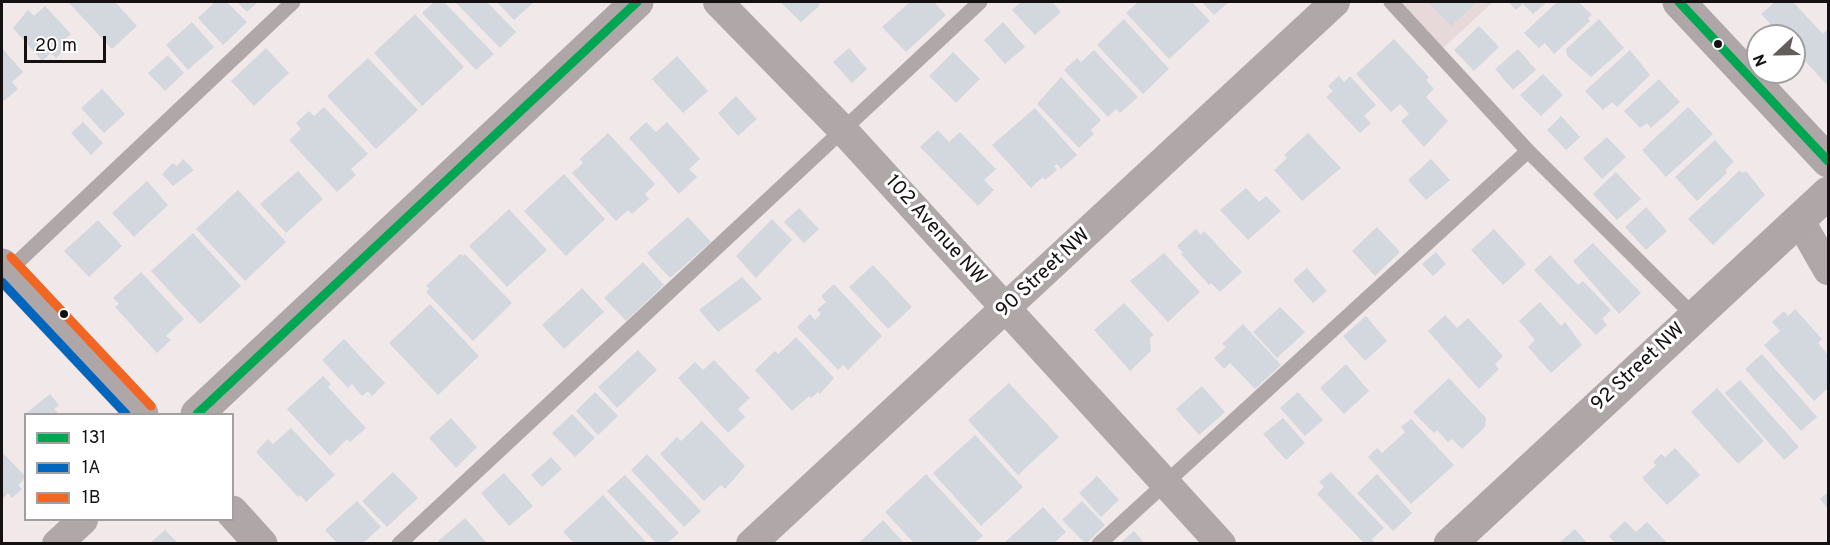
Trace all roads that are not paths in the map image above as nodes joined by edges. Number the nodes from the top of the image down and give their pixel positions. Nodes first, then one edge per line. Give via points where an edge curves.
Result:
1 (292, 2) edge
2 (637, 2) edge
3 (718, 2) edge
4 (980, 2) edge
5 (1335, 2) edge
6 (1391, 2) edge
7 (1682, 3) edge
8 (842, 129) junction
9 (1528, 151) junction
10 (1828, 161) edge
11 (1828, 193) edge
12 (1800, 221) junction
13 (1828, 270) edge
14 (4, 272) edge
15 (1006, 309) junction
16 (1695, 317) junction
17 (141, 413) edge
18 (198, 413) edge
19 (1166, 482) junction
20 (234, 514) edge
21 (81, 521) edge
22 (57, 543) edge
23 (261, 543) edge
24 (399, 543) edge
25 (750, 543) edge
26 (1100, 543) edge
27 (1221, 543) edge
28 (1450, 543) edge

1 - 14 lane
2 - 18 street
3 - 8 street, 102 Avenue NW
4 - 8 lane
5 - 15 street, 90 Street NW
6 - 9 lane
7 - 10 street
8 - 15 street, 102 Avenue NW
8 - 24 lane
9 - 16 lane
9 - 19 lane
11 - 12 street, 92 Street NW
12 - 13 street
12 - 16 street, 92 Street NW
14 - 17 street
15 - 19 street, 102 Avenue NW
15 - 25 street, 90 Street NW
16 - 28 street, 92 Street NW
19 - 26 lane
19 - 27 street, 102 Avenue NW
20 - 23 street
21 - 22 street

